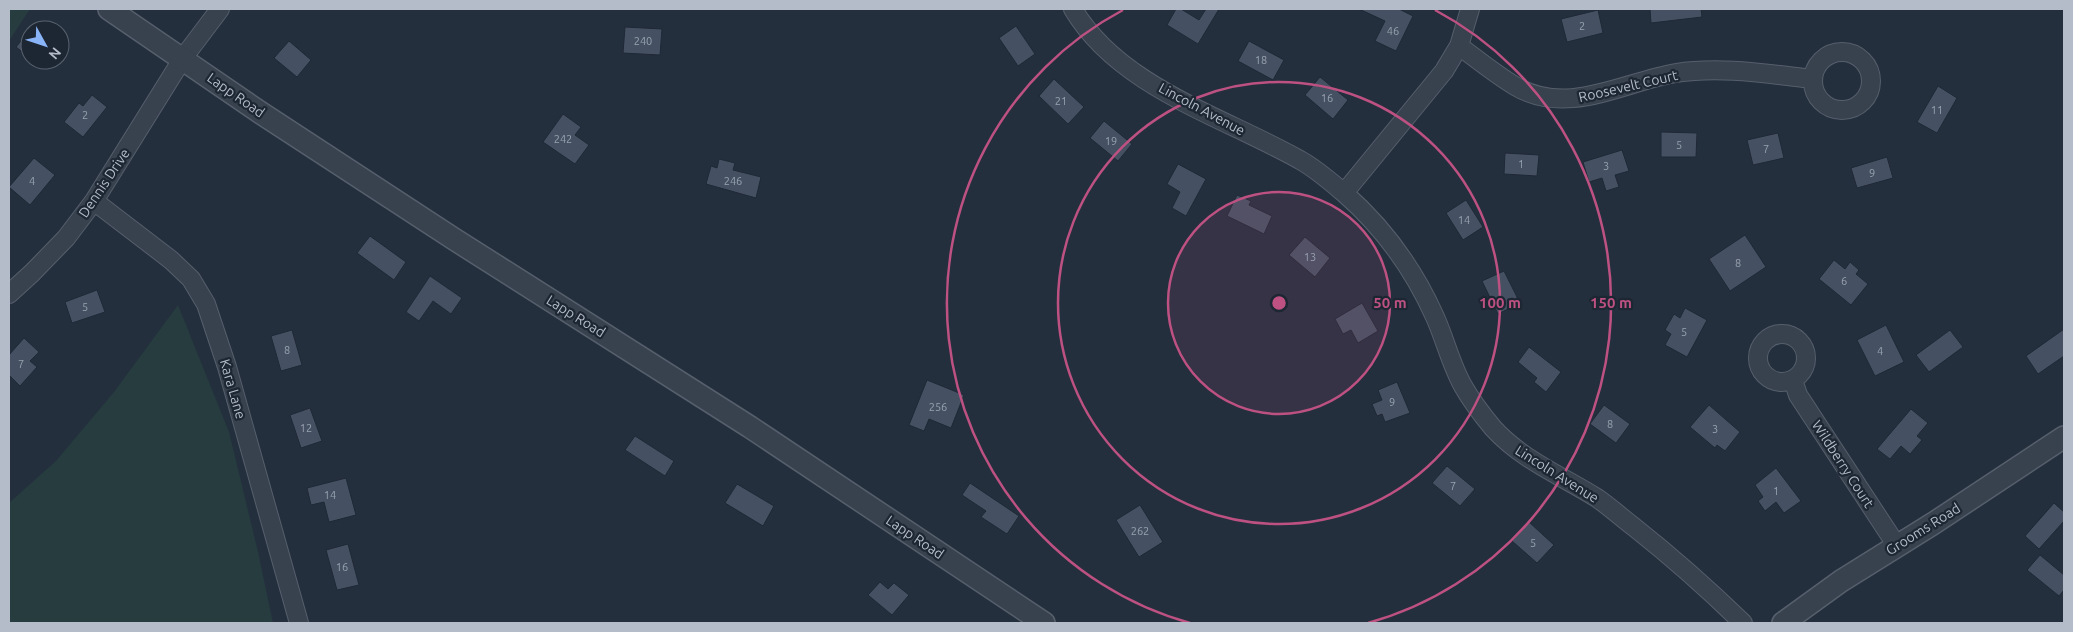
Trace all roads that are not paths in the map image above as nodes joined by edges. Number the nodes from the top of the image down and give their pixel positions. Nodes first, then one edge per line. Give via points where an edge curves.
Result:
1 (108, 9) edge
2 (220, 9) edge
3 (1074, 9) edge
4 (1470, 9) edge
5 (1459, 46) junction
6 (183, 58) junction
7 (1813, 79) dead end
8 (1344, 193) junction
9 (94, 201) junction
10 (9, 294) edge
11 (1793, 380) dead end
12 (2064, 437) edge
13 (1896, 546) junction
14 (299, 623) edge
15 (1044, 623) edge
16 (1743, 623) edge
17 (1783, 623) edge

1 - 6 street, Lapp Road
2 - 6 street, Dennis Drive
3 - 8 street, Lincoln Avenue via 1084,26 1116,60 1165,91 1302,161
4 - 5 street
5 - 7 street, Roosevelt Court via 1515,86 1538,97 1557,100 1575,99 1676,73 1721,70
5 - 8 street via 1432,86
6 - 9 street, Dennis Drive
6 - 15 street, Lapp Road via 261,113 750,427
8 - 16 street, Lincoln Avenue via 1401,256 1435,317 1463,385 1493,427 1510,445 1598,499 1634,527
9 - 10 street, Dennis Drive via 66,238
9 - 14 street, Kara Lane via 184,272 206,304 228,366
11 - 13 street, Wildberry Court via 1798,395
12 - 13 street, Grooms Road
13 - 17 street, Grooms Road

